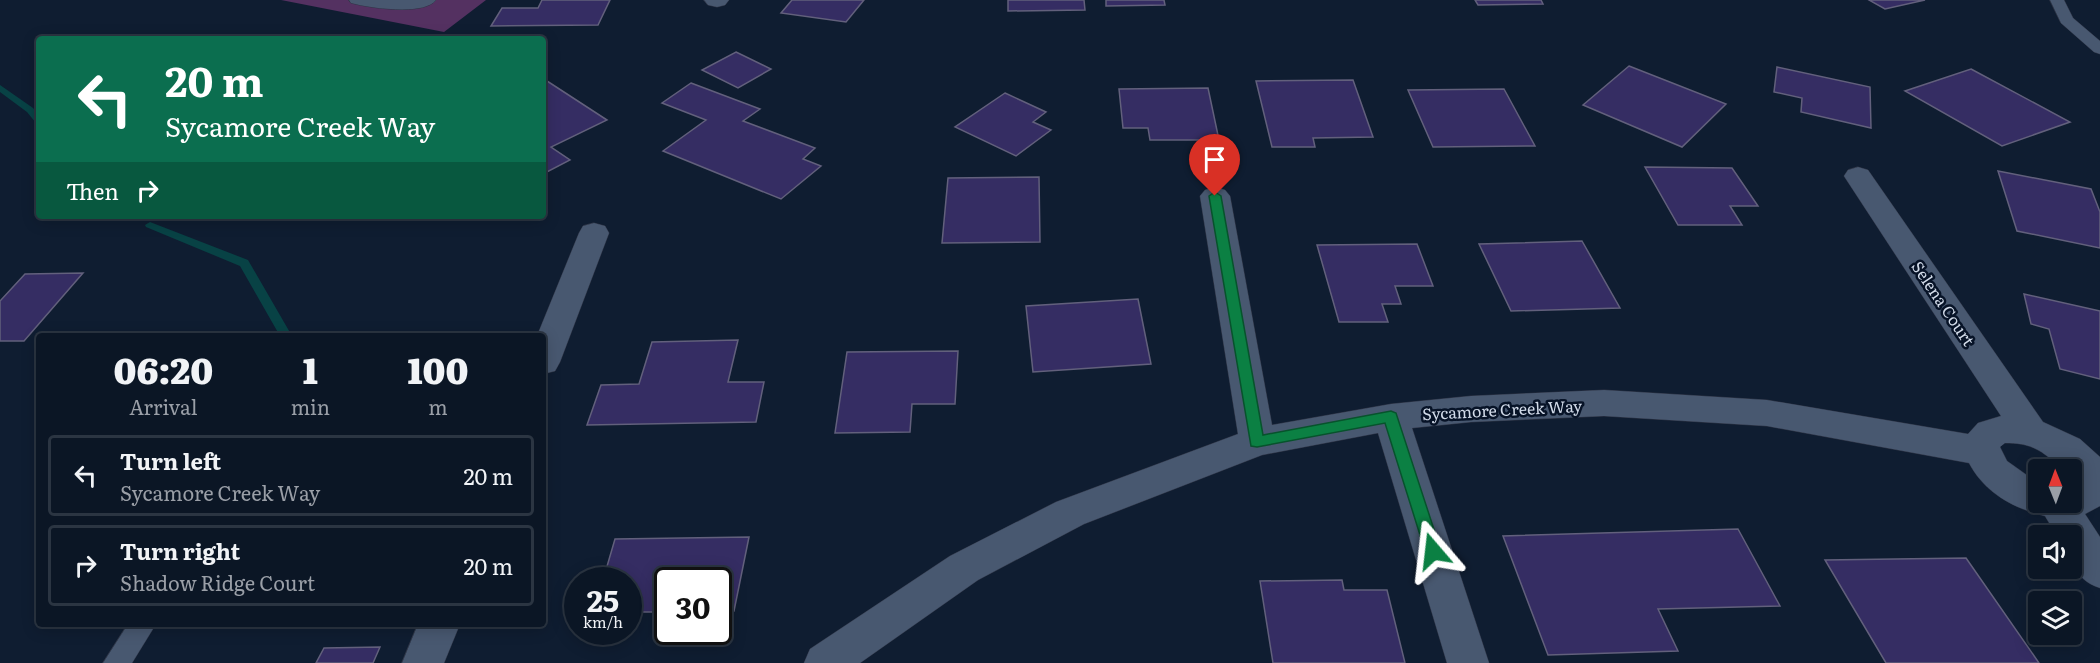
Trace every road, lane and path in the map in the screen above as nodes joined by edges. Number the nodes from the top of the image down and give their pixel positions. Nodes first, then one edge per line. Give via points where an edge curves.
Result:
1 (356, 0) edge
2 (429, 0) edge
3 (2057, 0) edge
4 (2100, 49) edge
5 (1858, 176) dead end
6 (1215, 196) dead end
7 (594, 233) dead end
8 (546, 354) edge
9 (1391, 417) junction
10 (2030, 431) junction
11 (1257, 442) junction
12 (1982, 450) junction
13 (2097, 483) edge
14 (2028, 494) edge
15 (2082, 502) edge
16 (2056, 513) edge
17 (2100, 570) edge
18 (141, 627) edge
19 (438, 627) edge
20 (117, 663) edge
21 (423, 663) edge
22 (825, 663) edge
23 (1468, 663) edge

1 - 2 lane via 377,5
3 - 4 lane via 2066,20
5 - 10 street, Selena Court
6 - 11 street
7 - 8 street
9 - 11 street, Sycamore Creek Way
9 - 12 street, Sycamore Creek Way via 1604,403 1767,413
9 - 23 street
10 - 12 street via 1997,429 1986,435
10 - 13 street via 2078,457
11 - 22 street, Sycamore Creek Way via 1070,513 964,568
12 - 14 street via 1995,473
13 - 15 street via 2094,494
16 - 17 street
18 - 20 lane
19 - 21 street

